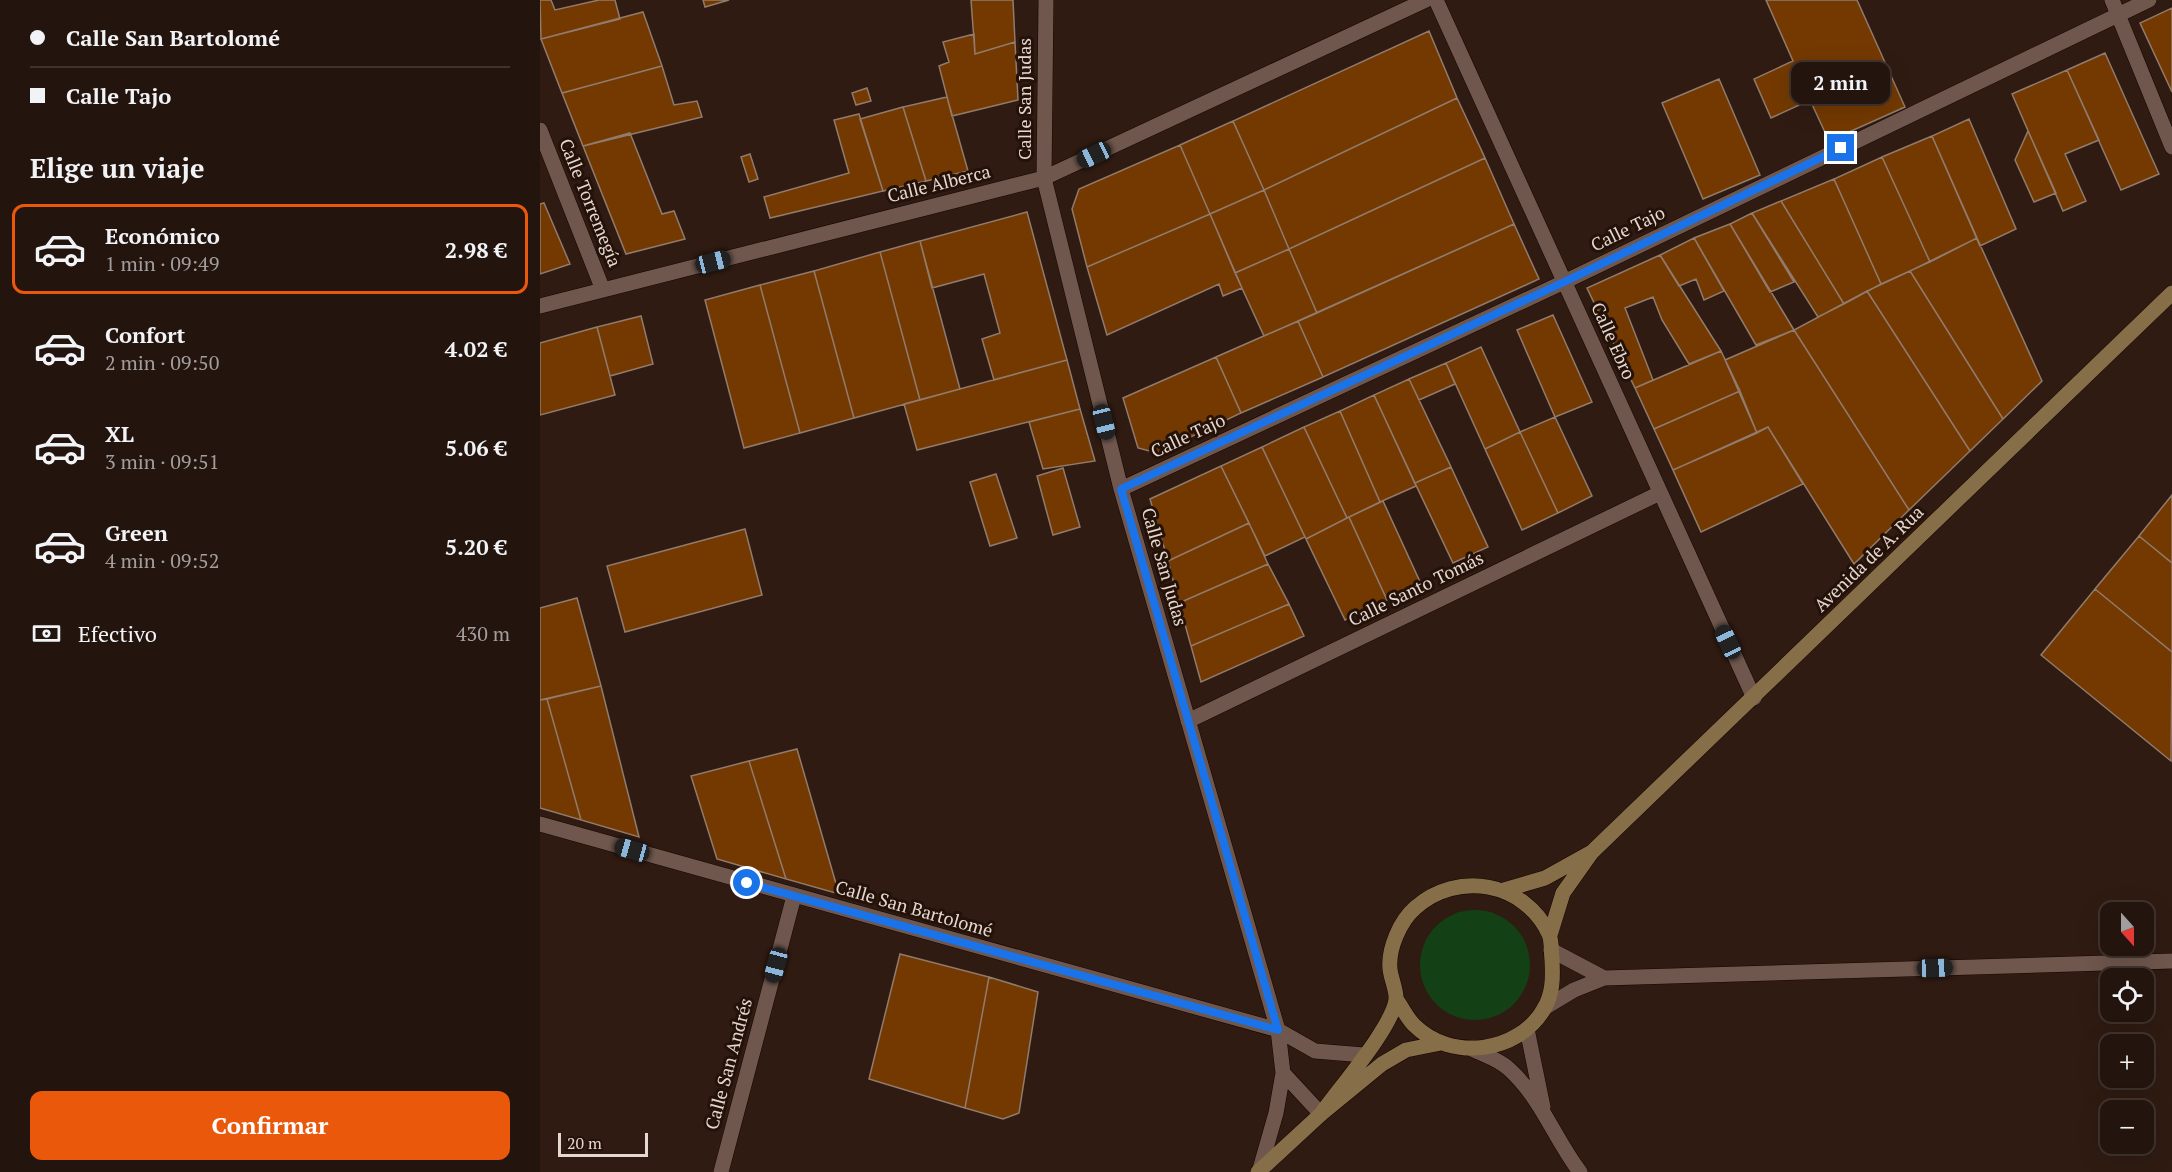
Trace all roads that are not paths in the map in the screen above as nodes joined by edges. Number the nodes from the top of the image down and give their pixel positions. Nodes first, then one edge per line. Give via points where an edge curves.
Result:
1 (1046, 0) edge
2 (1426, 0) edge
3 (1436, 0) edge
4 (2149, 0) edge
5 (2115, 7) edge
6 (540, 130) edge
7 (2172, 147) edge
8 (1044, 178) junction
9 (1564, 282) junction
10 (603, 290) junction
11 (2172, 293) edge
12 (540, 306) edge
13 (1121, 489) junction
14 (1660, 493) junction
15 (1754, 698) junction
16 (1188, 721) junction
17 (540, 824) edge
18 (1592, 852) junction
19 (1504, 890) junction
20 (794, 896) junction
21 (1550, 943) junction
22 (2172, 961) edge
23 (1604, 978) junction
24 (1396, 999) junction
25 (1544, 1008) junction
26 (1527, 1029) junction
27 (1278, 1030) junction
28 (1441, 1043) junction
29 (1472, 1049) junction
30 (1364, 1055) junction
31 (1283, 1073) junction
32 (1544, 1110) junction
33 (1321, 1114) junction
34 (1259, 1171) edge
35 (721, 1172) edge
36 (1580, 1172) edge

1 - 8 street, Calle San Judas
2 - 8 street, Calle Alberca
3 - 9 street, Calle Ebro
4 - 5 street, Calle Tajo
5 - 7 street
5 - 9 street, Calle Tajo
6 - 10 street, Calle Torremegía
8 - 10 street, Calle Alberca
8 - 13 street, Calle San Judas
9 - 13 street, Calle Tajo
9 - 14 street, Calle Ebro
10 - 12 street, Calle Alberca
11 - 15 street, Avenida de A. Rua
13 - 16 street, Calle San Judas
14 - 15 street, Calle Ebro
14 - 16 street, Calle Santo Tomás
15 - 18 street, Avenida de A. Rua
16 - 27 street, Calle San Judas
17 - 20 street, Calle San Bartolomé
18 - 19 street, Avenida de A. Rua via 1545,878
18 - 21 street, Avenida de A. Rua via 1563,893
19 - 21 street via 1532,908
19 - 24 street via 1472,884 1441,890 1414,908 1396,935 1390,967
20 - 27 street, Calle San Bartolomé
20 - 35 street, Calle San Andrés
21 - 23 street
21 - 25 street via 1554,983
22 - 23 street
23 - 25 street
24 - 28 street via 1414,1025
24 - 30 street via 1388,1023
25 - 26 street
26 - 29 street via 1504,1043
26 - 32 street
27 - 30 street via 1315,1051
27 - 31 street, Calle San Judas
28 - 29 street
28 - 33 street via 1406,1050 1382,1064
29 - 32 street via 1508,1067
30 - 33 street
31 - 33 street
31 - 34 street, Calle San Judas
32 - 36 street
33 - 34 street

